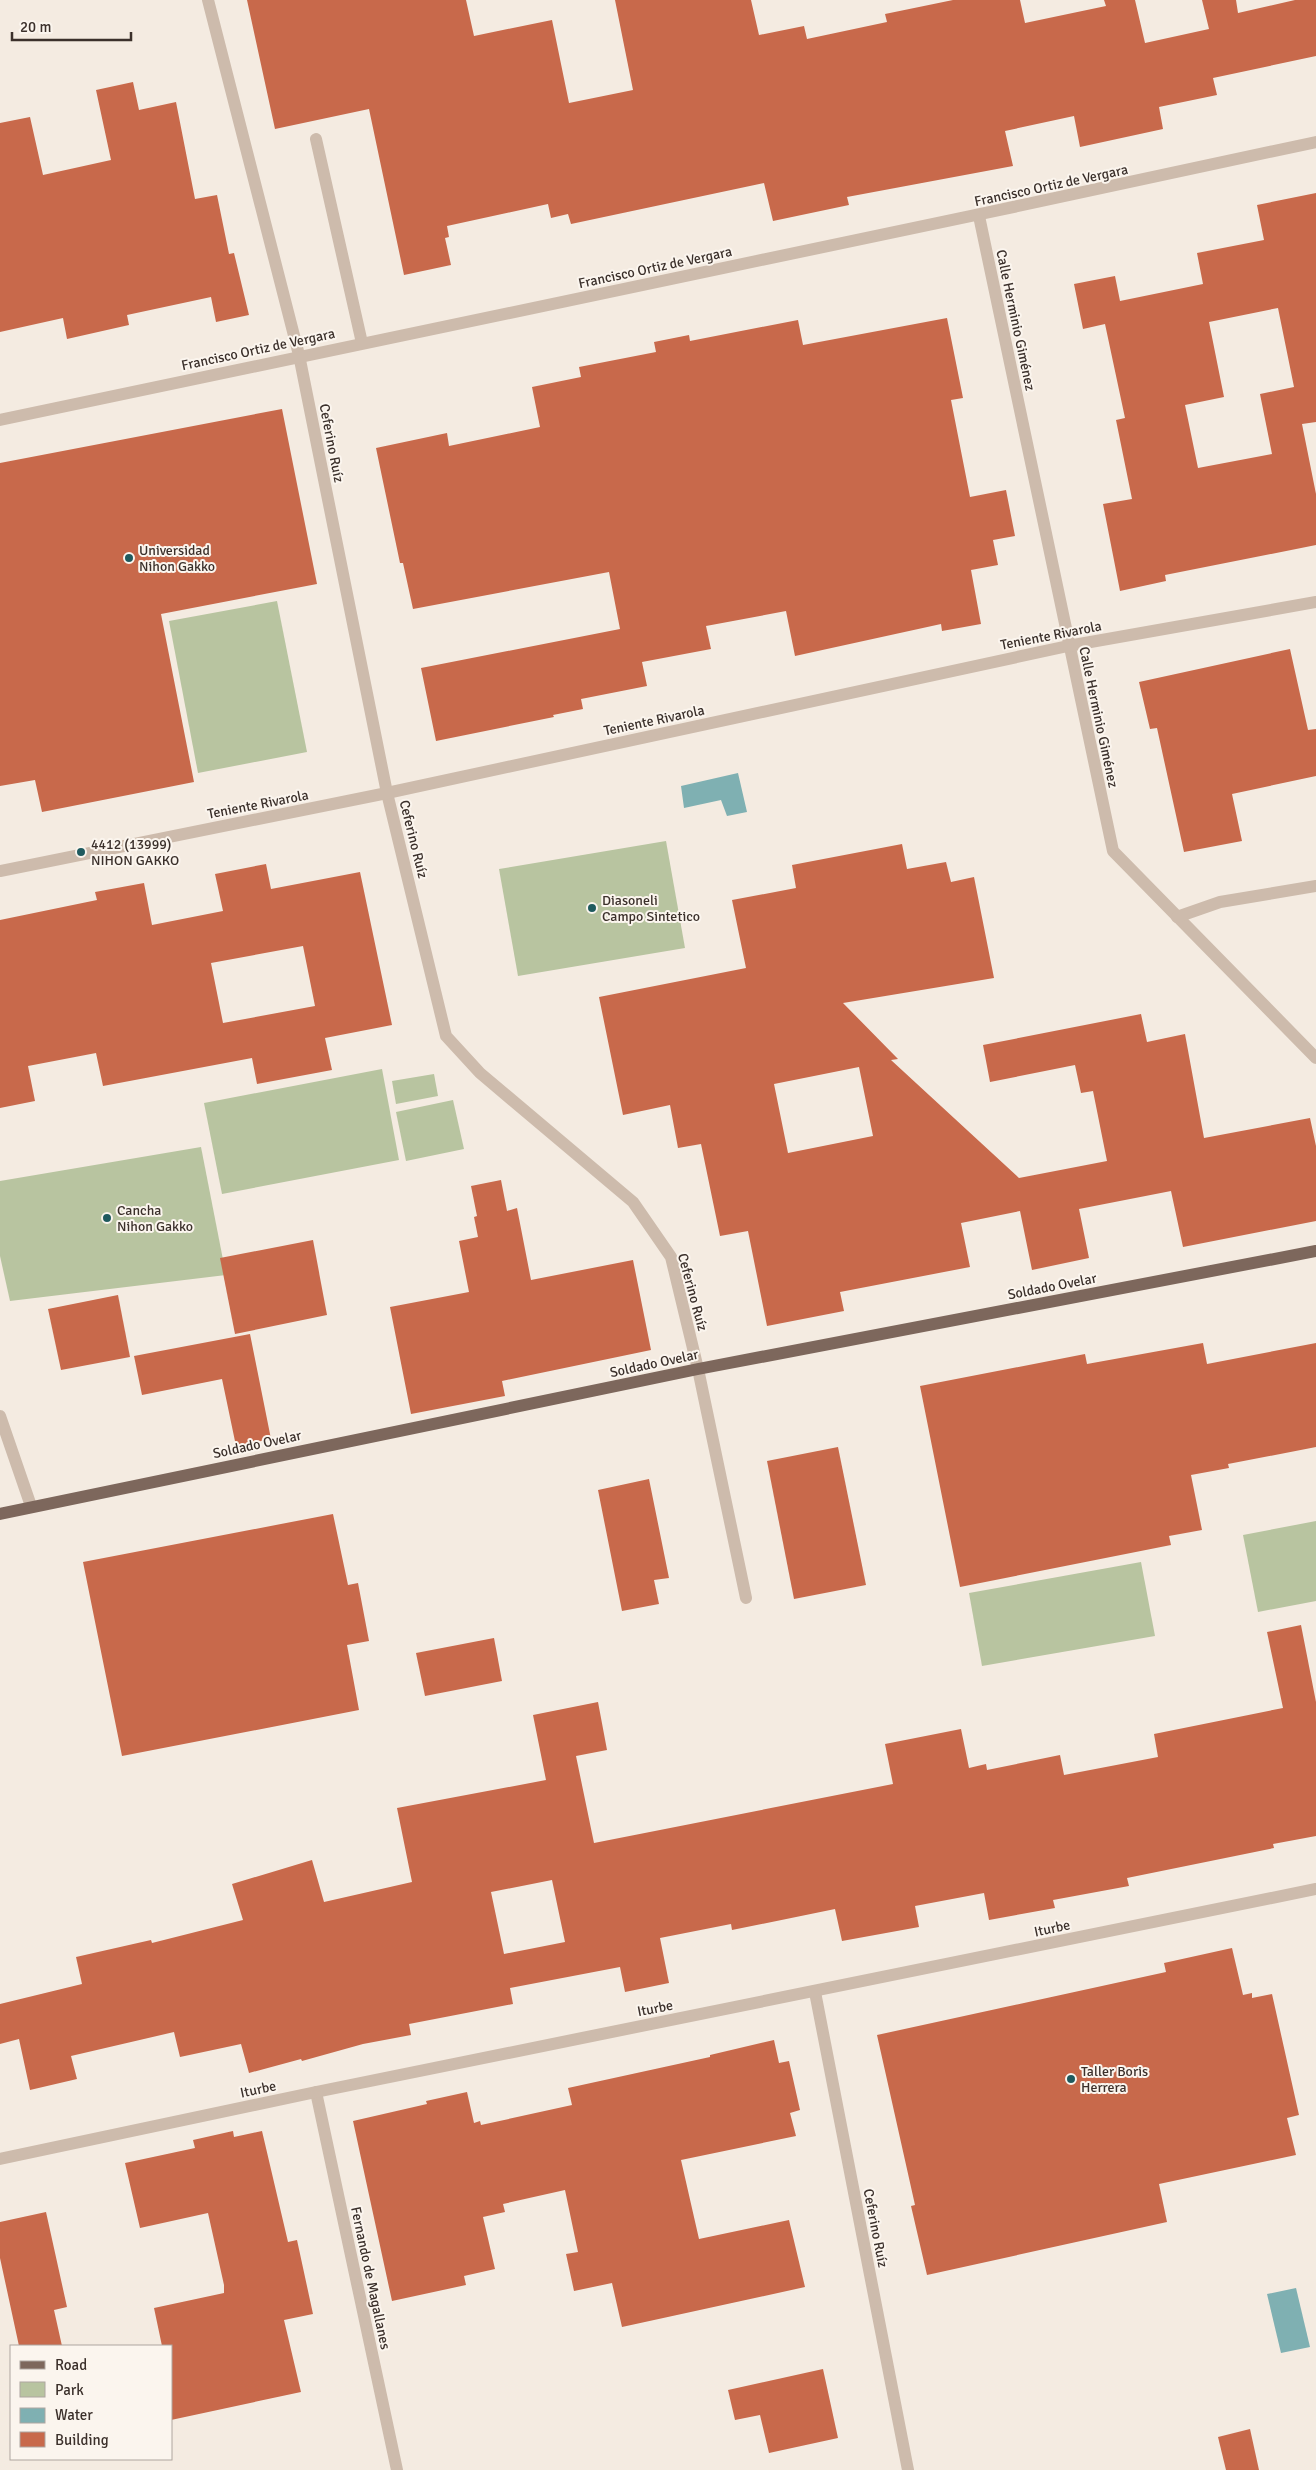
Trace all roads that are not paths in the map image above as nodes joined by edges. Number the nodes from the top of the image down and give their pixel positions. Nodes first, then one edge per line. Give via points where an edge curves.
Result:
1 (208, 0) edge
2 (316, 139) dead end
3 (1316, 142) edge
4 (979, 216) junction
5 (362, 343) junction
6 (300, 355) junction
7 (0, 420) edge
8 (1316, 602) edge
9 (1068, 646) junction
10 (387, 793) junction
11 (0, 871) edge
12 (1316, 886) edge
13 (1178, 917) junction
14 (1316, 1058) edge
15 (1316, 1251) edge
16 (698, 1369) junction
17 (0, 1416) edge
18 (31, 1506) junction
19 (0, 1514) edge
20 (746, 1598) dead end
21 (1316, 1889) edge
22 (815, 1992) junction
23 (316, 2092) junction
24 (0, 2160) edge
25 (397, 2470) edge
26 (908, 2470) edge

1 - 6 street, Ceferino Ruíz
2 - 5 street
3 - 4 street, Francisco Ortiz de Vergara
4 - 5 street, Francisco Ortiz de Vergara
4 - 9 street, Calle Herminio Giménez
5 - 6 street, Francisco Ortiz de Vergara
6 - 7 street, Francisco Ortiz de Vergara
6 - 10 street, Ceferino Ruíz
8 - 9 street, Teniente Rivarola
9 - 10 street, Teniente Rivarola
9 - 13 street, Calle Herminio Giménez via 1113,851
10 - 11 street, Teniente Rivarola
10 - 16 street, Ceferino Ruíz via 446,1036 480,1073 633,1202 671,1257
12 - 13 street via 1220,902
13 - 14 street, Calle Herminio Giménez
15 - 16 main road, Soldado Ovelar
16 - 18 main road, Soldado Ovelar
16 - 20 street, Ceferino Ruíz
17 - 18 street
18 - 19 main road, Soldado Ovelar
21 - 22 street, Iturbe
22 - 23 street, Iturbe
22 - 26 street, Ceferino Ruíz
23 - 24 street, Iturbe
23 - 25 street, Fernando de Magallanes

